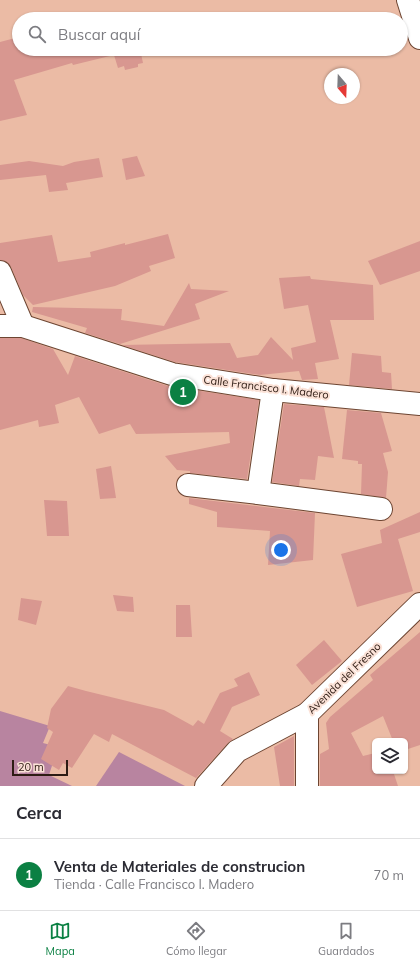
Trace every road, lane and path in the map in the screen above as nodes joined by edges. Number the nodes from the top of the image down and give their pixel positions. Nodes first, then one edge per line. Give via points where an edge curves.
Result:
1 (408, 0) edge
2 (420, 38) edge
3 (0, 272) edge
4 (0, 326) edge
5 (23, 326) junction
6 (273, 390) junction
7 (420, 404) edge
8 (188, 485) dead end
9 (258, 493) junction
10 (381, 509) dead end
11 (420, 604) edge
12 (307, 714) junction
13 (206, 786) edge
14 (308, 786) edge

1 - 2 street
3 - 5 street
4 - 5 street, Calle Francisco I. Madero
5 - 6 street, Calle Francisco I. Madero via 172,374
6 - 7 street, Calle Francisco I. Madero
6 - 9 street
8 - 9 street
9 - 10 street
11 - 12 street, Avenida del Fresno
12 - 13 street, Avenida del Fresno via 237,750
12 - 14 street

